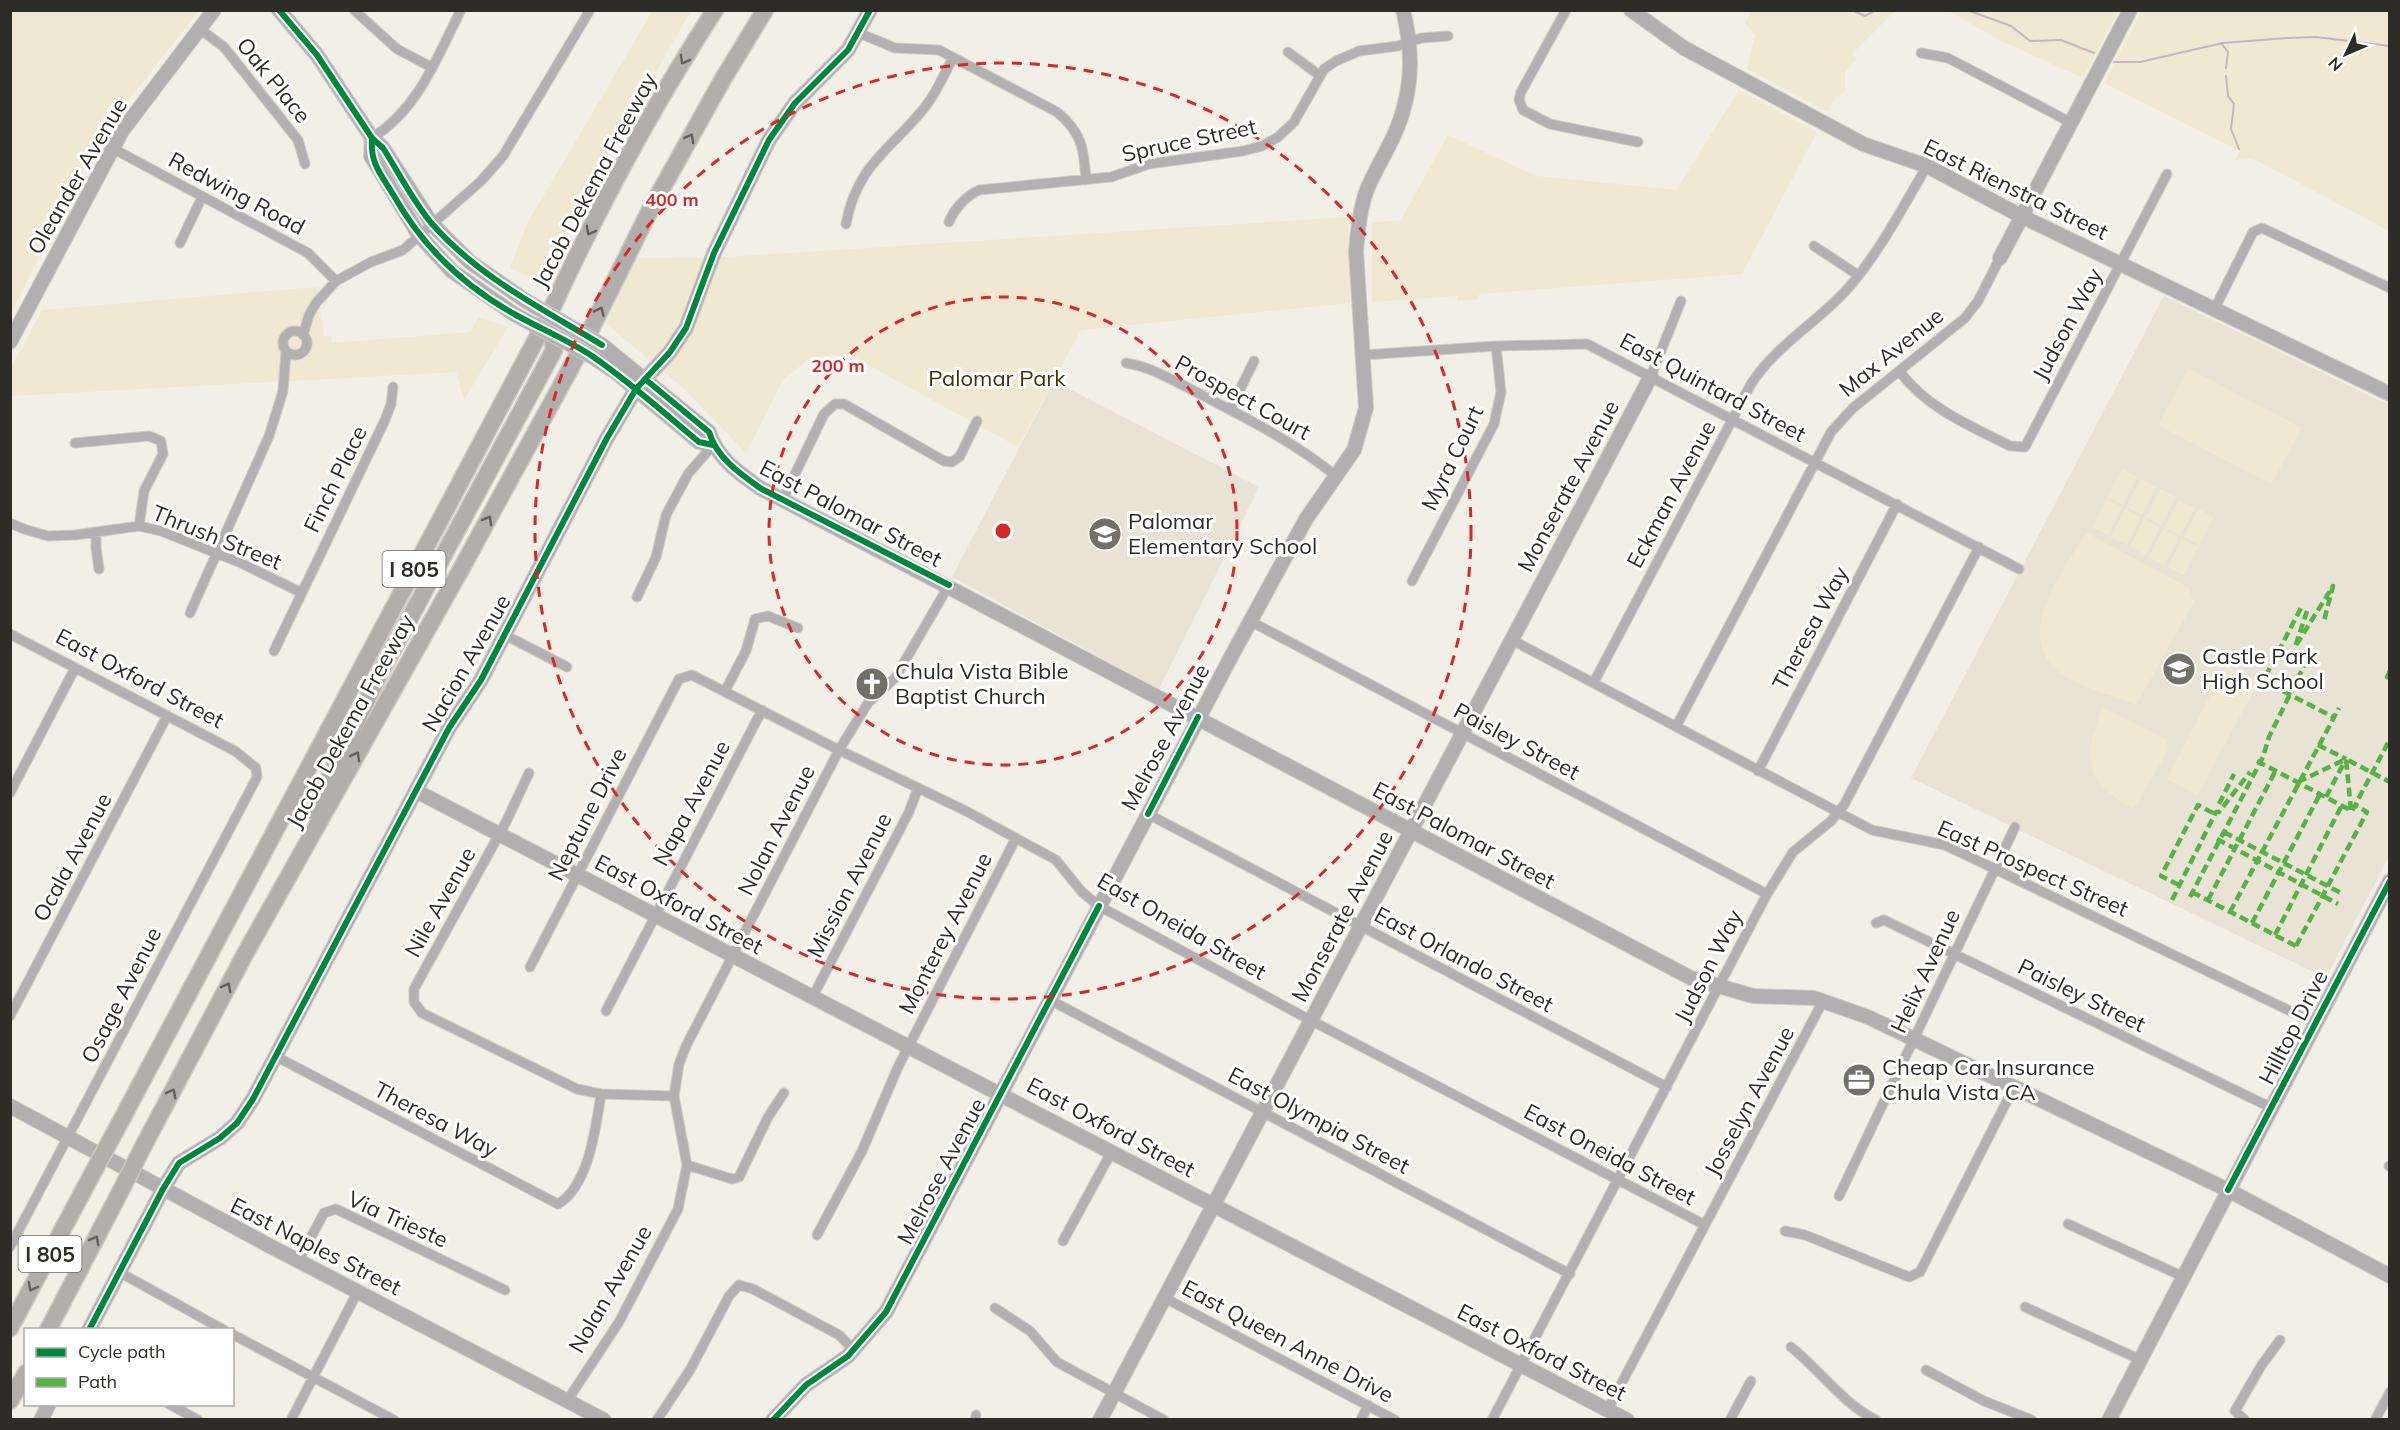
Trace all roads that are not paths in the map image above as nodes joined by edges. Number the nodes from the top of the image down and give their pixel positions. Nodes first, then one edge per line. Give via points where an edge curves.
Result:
1 (214, 10) edge
2 (279, 10) edge
3 (354, 10) edge
4 (461, 10) edge
5 (590, 10) edge
6 (716, 10) edge
7 (765, 10) edge
8 (870, 10) edge
9 (1403, 10) edge
10 (1566, 10) edge
11 (1631, 10) edge
12 (2130, 10) edge
13 (200, 29) junction
14 (859, 33) junction
15 (1448, 36) dead end
16 (1409, 43) junction
17 (1288, 52) dead end
18 (1922, 53) dead end
19 (953, 58) junction
20 (431, 67) junction
21 (1320, 75) junction
22 (2070, 122) junction
23 (372, 138) junction
24 (1638, 142) dead end
25 (112, 148) junction
26 (305, 164) dead end
27 (1927, 166) junction
28 (2167, 174) dead end
29 (1086, 180) junction
30 (202, 197) junction
31 (2021, 216) junction
32 (948, 222) dead end
33 (432, 224) junction
34 (846, 224) dead end
35 (419, 235) junction
36 (180, 243) dead end
37 (1814, 246) dead end
38 (2000, 258) joint
39 (2121, 264) junction
40 (1858, 275) junction
41 (336, 281) junction
42 (2390, 288) edge
43 (1681, 301) dead end
44 (2214, 310) junction
45 (309, 315) junction
46 (292, 331) junction
47 (557, 333) junction
48 (303, 335) junction
49 (10, 342) edge
50 (1496, 346) junction
51 (286, 351) junction
52 (298, 354) junction
53 (1363, 355) junction
54 (1254, 362) dead end
55 (1126, 363) dead end
56 (1900, 372) junction
57 (1651, 376) junction
58 (640, 384) junction
59 (284, 385) junction
60 (393, 387) dead end
61 (2390, 394) edge
62 (1230, 410) junction
63 (1733, 418) junction
64 (977, 421) dead end
65 (499, 439) junction
66 (75, 443) dead end
67 (712, 445) junction
68 (1815, 463) junction
69 (1336, 476) junction
70 (783, 499) junction
71 (1897, 504) junction
72 (10, 523) edge
73 (139, 526) junction
74 (96, 532) junction
75 (1979, 547) junction
76 (217, 554) junction
77 (99, 569) dead end
78 (2019, 569) dead end
79 (1412, 581) dead end
80 (949, 585) junction
81 (302, 593) junction
82 (637, 597) dead end
83 (190, 613) dead end
84 (1250, 621) junction
85 (798, 628) dead end
86 (10, 634) edge
87 (505, 635) junction
88 (1510, 639) junction
89 (274, 651) dead end
90 (567, 667) dead end
91 (75, 668) junction
92 (679, 679) joint
93 (1594, 682) junction
94 (725, 691) junction
95 (762, 710) junction
96 (167, 716) junction
97 (1198, 717) junction
98 (1677, 725) junction
99 (1461, 733) junction
100 (839, 750) junction
101 (248, 761) joint
102 (1758, 771) junction
103 (529, 773) dead end
104 (918, 788) junction
105 (416, 791) junction
106 (10, 793) edge
107 (1838, 813) junction
108 (1148, 814) junction
109 (2015, 827) dead end
110 (1411, 831) junction
111 (499, 833) junction
112 (1016, 838) junction
113 (1995, 868) junction
114 (576, 874) junction
115 (2390, 881) edge
116 (1767, 894) junction
117 (1099, 906) junction
118 (654, 916) junction
119 (1876, 923) dead end
120 (1359, 926) junction
121 (245, 954) junction
122 (1955, 955) junction
123 (733, 957) junction
124 (530, 967) dead end
125 (1719, 988) junction
126 (812, 998) junction
127 (1050, 1000) junction
128 (1823, 1001) junction
129 (606, 1011) dead end
130 (10, 1016) edge
131 (1310, 1020) junction
132 (2315, 1023) junction
133 (1913, 1038) junction
134 (909, 1045) junction
135 (275, 1056) junction
136 (1667, 1087) junction
137 (2014, 1087) junction
138 (784, 1093) dead end
139 (601, 1094) junction
140 (1003, 1094) junction
141 (674, 1096) junction
142 (10, 1106) edge
143 (2272, 1108) junction
144 (1262, 1112) junction
145 (116, 1130) junction
146 (68, 1138) junction
147 (1112, 1151) junction
148 (687, 1165) junction
149 (1619, 1180) junction
150 (163, 1189) junction
151 (2228, 1190) junction
152 (1839, 1196) dead end
153 (1213, 1204) junction
154 (2068, 1224) dead end
155 (1705, 1225) junction
156 (14, 1231) edge
157 (1785, 1231) dead end
158 (817, 1235) dead end
159 (1063, 1241) dead end
160 (10, 1247) edge
161 (298, 1261) junction
162 (119, 1272) junction
163 (1570, 1274) junction
164 (2390, 1276) edge
165 (2184, 1277) junction
166 (505, 1290) dead end
167 (358, 1291) junction
168 (1163, 1297) junction
169 (2025, 1306) dead end
170 (995, 1308) dead end
171 (10, 1328) edge
172 (49, 1328) edge
173 (90, 1328) edge
174 (222, 1328) edge
175 (234, 1335) edge
176 (2280, 1340) dead end
177 (1791, 1347) dead end
178 (854, 1350) junction
179 (2141, 1360) junction
180 (1522, 1365) junction
181 (1926, 1370) dead end
182 (24, 1376) edge
183 (313, 1377) junction
184 (1751, 1381) dead end
185 (2390, 1392) edge
186 (1114, 1393) junction
187 (10, 1401) edge
188 (567, 1401) junction
189 (1368, 1405) junction
190 (173, 1406) edge
191 (1608, 1409) junction
192 (198, 1419) edge
193 (291, 1419) edge
194 (394, 1419) edge
195 (604, 1419) edge
196 (657, 1419) edge
197 (773, 1419) edge
198 (1100, 1419) edge
199 (1164, 1419) edge
200 (1361, 1419) edge
201 (1395, 1419) edge
202 (1492, 1419) edge
203 (1627, 1419) edge
204 (1730, 1419) edge
205 (1876, 1419) edge
206 (2032, 1419) edge
207 (2109, 1419) edge
208 (2246, 1419) edge
209 (2375, 1419) edge

1 - 13 street, Oleander Avenue
2 - 23 street, East Palomar Street via 317,55
3 - 20 street via 397,49
4 - 20 street
5 - 33 street via 503,156
6 -> 145 highway, Jacob Dekema Freeway / I 805 via 687,53 576,256 547,319
121 -> 7 highway, Jacob Dekema Freeway / I 805 via 570,369 651,208
8 - 14 street, Nacion Avenue
9 - 16 street, Melrose Avenue
10 - 24 street via 1521,92 1523,110 1550,124
11 - 27 street, East Rienstra Street via 1684,48 1863,144
12 - 22 street, Max Avenue
13 - 25 street, Oleander Avenue
13 - 26 street, Oak Place via 224,48 298,140
14 - 19 street via 883,45 939,50
14 - 58 street, Nacion Avenue via 839,62 782,119 714,253 686,328
15 - 16 street, Spruce Street
16 - 21 street, Spruce Street via 1351,54
16 - 53 street, Melrose Avenue via 1409,85 1404,107 1367,189 1358,226
17 - 21 street
18 - 22 street via 1948,58
19 - 29 street via 1057,112 1070,123 1084,148
19 - 34 street via 927,105 864,174 854,191
20 - 23 street via 404,114
21 - 29 street, Spruce Street via 1294,122 1262,146 1149,164 1111,177
22 - 31 street, Max Avenue
23 - 33 street, East Palomar Street via 383,148
23 - 35 street, East Palomar Street via 371,156
25 - 30 street, Redwing Road
25 - 49 street, Oleander Avenue
27 - 31 street, East Rienstra Street
27 - 40 street, Eckman Avenue via 1889,234
28 - 39 street, Judson Way
29 - 32 street, Spruce Street via 979,190
30 - 36 street
30 - 41 street, Redwing Road via 308,253
31 - 38 street, Max Avenue
31 - 39 street, East Rienstra Street
33 - 35 street
33 - 47 street, East Palomar Street, bridge via 470,262 526,301
35 - 41 street via 403,250
35 - 47 street, East Palomar Street, bridge via 452,271 514,314
37 - 40 street
38 - 56 street, Max Avenue via 1965,318
39 - 44 street, East Rienstra Street
39 - 56 street, Judson Way via 2025,447 2010,446 1928,403
40 - 63 street, Eckman Avenue via 1760,370
41 - 45 street
42 - 44 street via 2266,228 2257,229
43 - 57 street, Monserate Avenue
44 - 61 street, East Rienstra Street
45 - 46 street
45 - 48 street
46 - 48 street
46 - 51 street via 283,339
47 - 58 street, East Palomar Street, bridge via 597,351
47 - 65 highway via 544,345
48 - 52 street via 306,345
50 - 53 street, East Quintard Street
50 - 57 street, East Quintard Street via 1587,344
50 - 79 street, Myra Court via 1501,392 1494,424
51 - 52 street
51 - 59 street
52 - 59 street
53 - 69 street, Melrose Avenue via 1364,421 1354,450
54 - 62 street
55 - 62 street, Prospect Court via 1144,366
56 - 68 street, Max Avenue via 1840,421
57 - 63 street, East Quintard Street
57 - 88 street, Monserate Avenue
58 - 67 street, East Palomar Street via 709,432
58 - 87 street, Nacion Avenue via 607,438
59 - 76 street via 269,435
60 - 81 street, Finch Place via 385,420
62 - 69 street, Prospect Court via 1286,440
63 - 68 street, East Quintard Street
63 - 93 street, Eckman Avenue
64 - 70 street via 960,456 952,462 844,404 835,404 824,414
65 - 121 highway via 377,679
65 - 145 highway
66 - 73 street via 149,436 162,441 164,450 144,491
67 - 70 street, East Palomar Street via 734,470
67 - 82 street via 688,474 666,514 656,556
68 - 71 street, East Quintard Street
68 - 98 street, Max Avenue
69 - 84 street, Melrose Avenue via 1306,519
70 - 80 street, East Palomar Street
71 - 75 street, East Quintard Street
71 - 102 street, Theresa Way
72 - 74 street, Thrush Street via 48,536
73 - 74 street, Thrush Street
73 - 76 street, Thrush Street
74 - 77 street
75 - 78 street, East Quintard Street
75 - 107 street, Judson Way
76 - 81 street, Thrush Street
76 - 83 street
80 - 97 street, East Palomar Street
80 - 100 street, Nolan Avenue via 895,678 868,704
81 - 89 street, Finch Place
84 - 97 street, Melrose Avenue
84 - 99 street, Paisley Street
85 - 94 street via 768,616 755,619 746,651
86 - 91 street, East Oxford Street
87 - 90 street
87 - 105 street, Nacion Avenue
88 - 93 street, East Prospect Street
88 - 99 street, Monserate Avenue
91 - 96 street, East Oxford Street
91 - 106 street
92 - 94 street, East Oneida Street via 692,675
92 - 114 street, Neptune Drive
93 - 98 street, East Prospect Street
94 - 95 street, East Oneida Street
95 - 100 street, East Oneida Street
95 - 118 street, Napa Avenue
96 - 101 street, East Oxford Street
96 - 130 street, Ocala Avenue
97 - 108 street, Melrose Avenue
97 - 110 street, East Palomar Street
98 - 102 street, East Prospect Street
99 - 110 street, Monserate Avenue
99 - 116 street, Paisley Street
100 - 104 street, East Oneida Street
100 - 123 street, Nolan Avenue
101 - 146 street, Osage Avenue via 256,768 257,777
102 - 107 street, East Prospect Street
103 - 111 street, Nile Avenue
104 - 112 street, East Oneida Street
104 - 126 street, Mission Avenue
105 - 111 street, East Oxford Street
105 - 135 street, Nacion Avenue
107 - 113 street, East Prospect Street via 1887,834 1945,845
107 - 116 street, Judson Way via 1793,852
108 - 117 street, Melrose Avenue
108 - 120 street, East Orlando Street
109 - 113 street, Helix Avenue
110 - 120 street, Monserate Avenue
110 - 125 street, East Palomar Street via 1691,978
111 - 114 street, East Oxford Street
111 - 139 street, Nile Avenue via 414,989 414,1002 422,1013 559,1082
112 - 117 street, East Oneida Street via 1056,860
112 - 134 street, Monterey Avenue
113 - 122 street, Helix Avenue
113 - 132 street, East Prospect Street
114 - 118 street, East Oxford Street
114 - 124 street, Neptune Drive
115 - 132 street, Hilltop Drive
116 - 125 street, Judson Way
117 - 127 street, Melrose Avenue
117 - 131 street, East Oneida Street
118 - 123 street, East Oxford Street
118 - 129 street, Napa Avenue
119 - 122 street, Paisley Street via 1884,920
120 - 131 street, Monserate Avenue
120 - 136 street, East Orlando Street
172 -> 121 highway, Jacob Dekema Freeway / I 805, bridge
122 - 133 street, Helix Avenue
122 - 143 street, Paisley Street
123 - 126 street, East Oxford Street
123 - 141 street, Nolan Avenue via 686,1046
125 - 128 street, East Palomar Street via 1753,996 1796,996
125 - 136 street, Judson Way
126 - 134 street, East Oxford Street
127 - 140 street, Melrose Avenue
127 - 144 street, East Olympia Street
128 - 133 street, East Palomar Street
128 - 155 street, Josselyn Avenue
131 - 144 street, Monserate Avenue
131 - 149 street, East Oneida Street
132 - 143 street, Hilltop Drive
133 - 137 street, East Palomar Street
133 - 152 street, Helix Avenue
134 - 140 street, East Oxford Street
134 - 158 street, Monterey Avenue via 862,1151
135 - 139 street, Theresa Way via 558,1204 574,1188 594,1141
135 - 150 street, Nacion Avenue via 237,1123 179,1163
136 - 149 street, Judson Way
137 - 151 street, East Palomar Street
137 - 157 street via 1920,1272 1909,1277 1805,1235
138 - 148 street via 739,1177 732,1179
139 - 141 street
140 - 147 street, East Oxford Street
140 - 178 street, Melrose Avenue via 886,1312
141 - 148 street, Nolan Avenue
142 - 146 street, East Naples Street
143 - 151 street, Hilltop Drive
144 - 153 street, Monserate Avenue
144 - 163 street, East Olympia Street
145 -> 171 highway, Jacob Dekema Freeway / I 805, bridge
146 - 150 street, East Naples Street
146 - 156 street, Osage Avenue
147 - 153 street, East Oxford Street
147 - 159 street
148 - 188 street, Nolan Avenue via 678,1209 619,1322
149 - 155 street, East Oneida Street
149 - 163 street, Judson Way
150 - 161 street, East Naples Street
150 - 162 street, Nacion Avenue
151 - 164 street, East Palomar Street
151 - 165 street, Hilltop Drive
153 - 168 street, Monserate Avenue
153 - 180 street, East Oxford Street
154 - 165 street
155 - 191 street, Josselyn Avenue
156 - 160 street, Osage Avenue
161 - 166 street, Via Trieste via 324,1212 336,1209
161 - 167 street, East Naples Street
162 - 173 street, Nacion Avenue
162 - 174 street
163 - 180 street, Judson Way
165 - 179 street, Hilltop Drive
167 - 183 street
167 - 188 street, East Naples Street
168 - 186 street, Monserate Avenue
168 - 189 street, East Queen Anne Drive
169 - 179 street
170 - 186 street via 1030,1332 1057,1362
175 - 183 street
176 - 208 street via 2235,1411
177 - 205 street via 1854,1407
178 - 196 street via 839,1335 739,1285
178 - 197 street, Melrose Avenue via 806,1385
179 - 207 street, Hilltop Drive
180 - 191 street, East Oxford Street
180 - 202 street, Judson Way
181 - 206 street via 1984,1401
182 - 187 highway
183 - 193 street
183 - 194 street
184 - 204 street
185 - 209 street
186 - 198 street, Monserate Avenue
186 - 199 street
188 - 195 street, East Naples Street
189 - 200 street
189 - 201 street, East Queen Anne Drive
190 - 192 street
191 - 203 street, East Oxford Street

